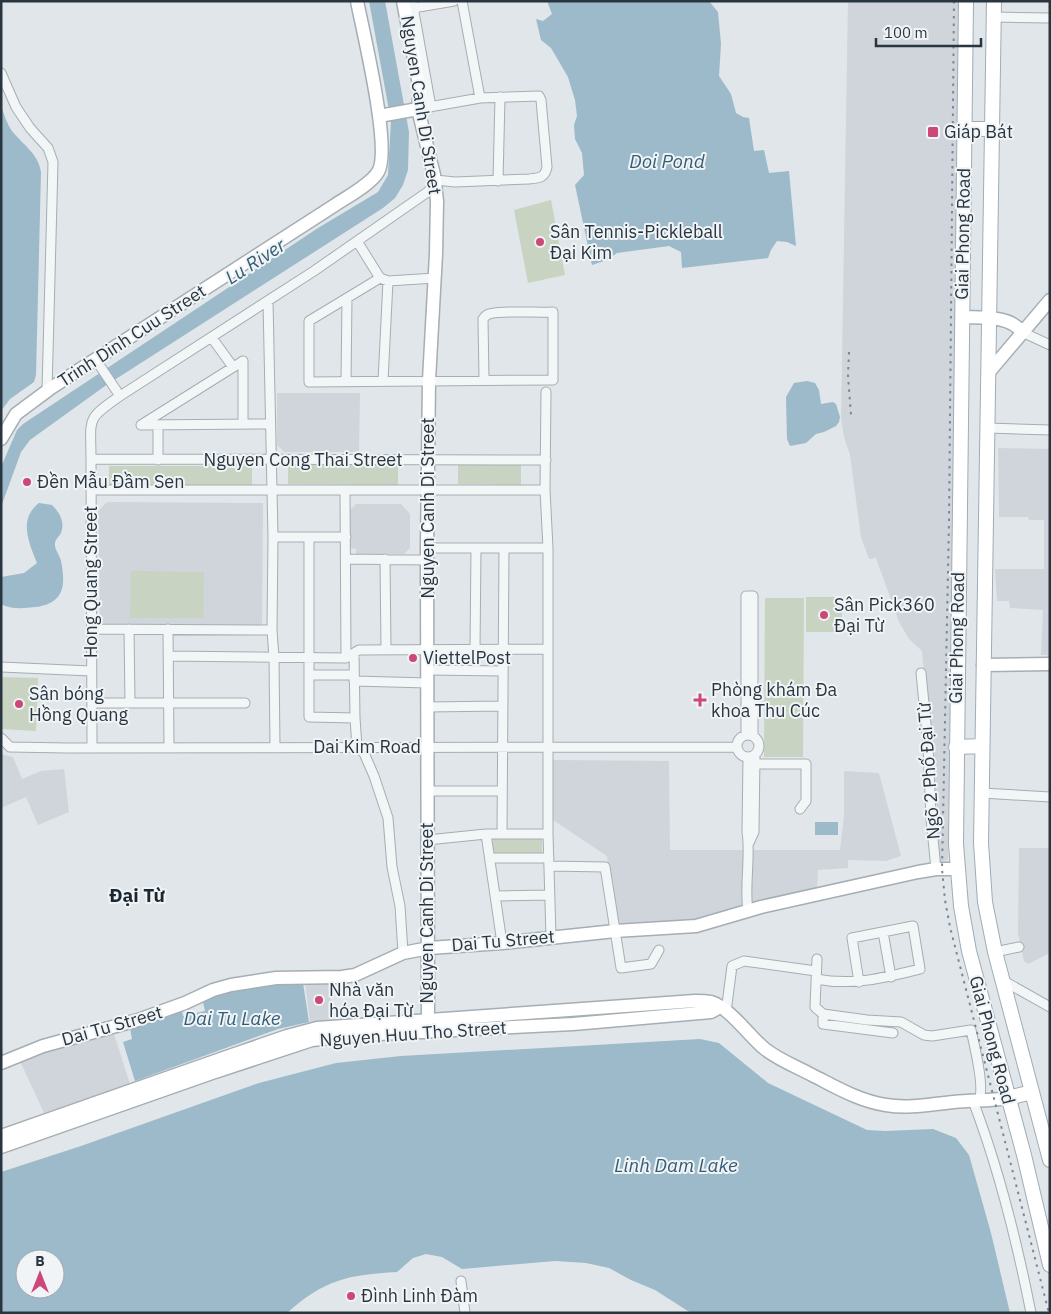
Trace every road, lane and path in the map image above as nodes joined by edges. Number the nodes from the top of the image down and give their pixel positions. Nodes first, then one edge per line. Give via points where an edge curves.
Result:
1 (357, 1) edge
2 (454, 1) edge
3 (462, 1) edge
4 (966, 1) edge
5 (994, 1) edge
6 (409, 4) edge
7 (994, 17) junction
8 (1050, 18) edge
9 (1, 72) edge
10 (500, 97) junction
11 (480, 98) junction
12 (420, 109) junction
13 (383, 115) junction
14 (964, 130) junction
15 (992, 130) junction
16 (434, 180) junction
17 (498, 181) junction
18 (357, 241) junction
19 (435, 278) junction
20 (384, 279) junction
21 (347, 298) junction
22 (1050, 300) edge
23 (268, 301) junction
24 (962, 318) junction
25 (990, 318) junction
26 (1022, 332) junction
27 (212, 338) junction
28 (1050, 345) edge
29 (98, 363) junction
30 (233, 367) junction
31 (989, 372) junction
32 (484, 379) junction
33 (429, 380) junction
34 (346, 381) junction
35 (383, 381) junction
36 (47, 391) junction
37 (546, 392) dead end
38 (120, 396) junction
39 (243, 424) junction
40 (270, 424) junction
41 (158, 425) junction
42 (988, 428) junction
43 (1050, 430) edge
44 (1, 439) edge
45 (90, 459) junction
46 (158, 460) junction
47 (270, 460) junction
48 (428, 460) junction
49 (546, 460) junction
50 (91, 490) junction
51 (545, 490) junction
52 (271, 491) junction
53 (346, 491) junction
54 (428, 491) junction
55 (273, 537) junction
56 (309, 537) junction
57 (346, 537) junction
58 (476, 548) junction
59 (504, 548) junction
60 (548, 548) junction
61 (427, 554) junction
62 (346, 559) junction
63 (385, 560) junction
64 (750, 596) dead end
65 (91, 629) junction
66 (129, 629) junction
67 (168, 629) junction
68 (272, 630) junction
69 (428, 649) junction
70 (475, 649) junction
71 (504, 649) junction
72 (547, 649) junction
73 (386, 650) junction
74 (350, 655) junction
75 (168, 656) junction
76 (274, 658) junction
77 (309, 658) junction
78 (1050, 664) edge
79 (983, 665) junction
80 (1, 667) edge
81 (91, 671) junction
82 (503, 671) junction
83 (921, 673) dead end
84 (309, 675) junction
85 (428, 676) junction
86 (354, 678) junction
87 (92, 703) junction
88 (130, 703) junction
89 (169, 703) junction
90 (245, 703) dead end
91 (503, 706) junction
92 (427, 707) junction
93 (354, 718) junction
94 (749, 736) junction
95 (1, 738) edge
96 (982, 746) junction
97 (357, 747) junction
98 (427, 747) junction
99 (502, 747) junction
100 (548, 747) junction
101 (736, 747) junction
102 (956, 747) junction
103 (92, 748) junction
104 (169, 748) junction
105 (275, 748) junction
106 (752, 759) junction
107 (502, 791) junction
108 (427, 792) junction
109 (982, 793) junction
110 (1050, 797) edge
111 (800, 808) dead end
112 (486, 834) junction
113 (502, 834) junction
114 (548, 834) junction
115 (427, 840) junction
116 (490, 858) junction
117 (549, 862) junction
118 (936, 869) junction
119 (958, 870) junction
120 (549, 895) junction
121 (495, 896) junction
122 (748, 911) junction
123 (615, 931) junction
124 (883, 932) junction
125 (550, 937) junction
126 (502, 943) junction
127 (1019, 947) dead end
128 (428, 948) junction
129 (659, 950) dead end
130 (994, 952) junction
131 (403, 953) junction
132 (817, 959) dead end
133 (816, 975) junction
134 (891, 977) junction
135 (1002, 980) junction
136 (859, 982) junction
137 (1050, 1007) edge
138 (723, 1009) junction
139 (823, 1014) junction
140 (428, 1026) junction
141 (893, 1033) dead end
142 (1, 1063) edge
143 (1032, 1092) junction
144 (1008, 1098) junction
145 (976, 1101) junction
146 (9, 1137) edge
147 (1, 1148) edge
148 (1050, 1160) edge
149 (1050, 1265) edge
150 (461, 1281) dead end
151 (465, 1313) edge
152 (1031, 1313) edge

1 - 13 main road, Trinh Dinh Cuu Street
2 - 6 street
3 - 11 street
4 - 14 main road, Giai Phong Road
5 - 7 main road, Giai Phong Road
6 - 12 main road, Nguyen Canh Di Street
7 - 8 street
7 - 15 main road, Giai Phong Road
9 - 36 street via 16,107 48,148 53,162
10 - 11 street
10 - 17 street
10 - 17 street via 539,96 547,167 541,178
11 - 12 street
12 - 13 main road
12 - 16 main road, Nguyen Canh Di Street
13 - 29 main road, Trinh Dinh Cuu Street via 381,165 377,175
14 - 15 main road
14 - 24 main road, Giai Phong Road
15 - 25 main road, Giai Phong Road
16 - 17 street
16 - 18 street via 429,191
16 - 19 main road, Nguyen Canh Di Street via 437,201
18 - 20 street
18 - 23 street
19 - 20 street
19 - 33 main road, Nguyen Canh Di Street
20 - 21 street
20 - 35 street
21 - 34 street
21 - 34 street via 309,321 309,382
22 - 26 main road
23 - 27 street
23 - 40 street
24 - 25 main road
24 - 102 main road, Giai Phong Road
25 - 26 main road
25 - 31 main road, Giai Phong Road
26 - 28 street
26 - 31 main road
27 - 30 street
27 - 38 street
29 - 36 main road, Trinh Dinh Cuu Street
29 - 38 street
30 - 39 street via 242,361
30 - 41 street via 140,425
31 - 42 main road, Giai Phong Road
32 - 32 street via 553,380 553,312 485,316
32 - 33 street
33 - 35 street
33 - 48 main road, Nguyen Canh Di Street
34 - 35 street
36 - 44 main road, Trinh Dinh Cuu Street via 16,414
37 - 49 street
38 - 45 street, Hong Quang Street via 93,417
39 - 40 street
39 - 41 street
40 - 47 street
41 - 46 street
42 - 43 street
42 - 79 main road, Giai Phong Road
45 - 46 street, Nguyen Cong Thai Street
45 - 50 street, Hong Quang Street
46 - 47 street, Nguyen Cong Thai Street
47 - 48 street, Nguyen Cong Thai Street
47 - 52 street
48 - 49 street, Nguyen Cong Thai Street
48 - 54 main road, Nguyen Canh Di Street
49 - 51 street
50 - 52 street, Nguyen Cong Thai Street
50 - 65 street, Hong Quang Street
51 - 54 street, Nguyen Cong Thai Street
51 - 60 street
52 - 53 street, Nguyen Cong Thai Street
52 - 55 street
53 - 54 street, Nguyen Cong Thai Street
53 - 57 street
54 - 61 main road, Nguyen Canh Di Street
55 - 56 street
55 - 68 street
56 - 57 street
56 - 77 street
57 - 62 street
58 - 59 street
58 - 61 street
58 - 70 street
59 - 60 street
59 - 71 street
60 - 72 street
61 - 63 street
61 - 69 main road, Nguyen Canh Di Street
62 - 63 street
62 - 74 street
63 - 73 street
64 - 94 street
65 - 66 street
65 - 81 street, Hong Quang Street
66 - 67 street
66 - 88 street
67 - 68 street
67 - 75 street
68 - 76 street
69 - 70 street
69 - 73 street
69 - 85 main road, Nguyen Canh Di Street
70 - 71 street
71 - 72 street
71 - 82 street
72 - 100 street
73 - 74 street via 359,650
74 - 77 street
74 - 86 street
75 - 76 street
75 - 89 street
76 - 77 street
76 - 105 street
77 - 84 street
78 - 79 main road
79 - 96 main road, Giai Phong Road
80 - 81 street
81 - 87 street, Hong Quang Street
82 - 85 street
82 - 91 street
83 - 118 street, Ngõ 2 Phố Đại Từ
84 - 86 street
84 - 93 street via 309,717
85 - 86 street
85 - 92 main road, Nguyen Canh Di Street
86 - 93 street
87 - 88 street
87 - 103 street, Hong Quang Street
88 - 89 street
89 - 90 street
89 - 104 street
91 - 92 street
91 - 99 street
92 - 98 main road, Nguyen Canh Di Street
93 - 97 street
94 - 101 street via 740,738
94 - 106 street via 759,745
95 - 103 street, Dai Kim Road via 10,747
96 - 102 main road
96 - 109 main road, Giai Phong Road
97 - 98 street, Dai Kim Road
97 - 105 street, Dai Kim Road
97 - 131 street via 364,753 388,818
98 - 99 street, Dai Kim Road
98 - 108 main road, Nguyen Canh Di Street
99 - 100 street, Dai Kim Road
99 - 107 street
100 - 101 street, Dai Kim Road
100 - 114 street
101 - 106 street via 741,756
102 - 119 main road, Giai Phong Road
103 - 104 street, Dai Kim Road
104 - 105 street, Dai Kim Road
106 - 111 street via 806,764 806,801
106 - 122 street via 754,832 749,844
107 - 108 street
107 - 113 street
108 - 115 main road, Nguyen Canh Di Street
109 - 110 street
109 - 130 main road, Giai Phong Road via 985,902
112 - 113 street
112 - 115 street
112 - 116 street
113 - 114 street
114 - 117 street
115 - 128 main road, Nguyen Canh Di Street
116 - 117 street
116 - 121 street
117 - 120 street
117 - 123 street via 605,867
118 - 119 main road, Dai Tu Street
118 - 122 main road, Dai Tu Street
119 - 144 main road, Giai Phong Road via 969,950
120 - 121 street
120 - 125 street
121 - 126 street
122 - 123 main road, Dai Tu Street via 696,926
123 - 125 main road, Dai Tu Street
123 - 129 street via 621,968 651,964
124 - 134 street
124 - 134 street via 913,926 920,969
124 - 136 street via 852,938
125 - 126 main road, Dai Tu Street
126 - 128 main road, Dai Tu Street
127 - 130 street
128 - 131 main road, Dai Tu Street
128 - 140 main road, Nguyen Canh Di Street
130 - 135 main road, Giai Phong Road
131 - 142 main road, Dai Tu Street via 354,975 276,978 213,990 138,1020 43,1046
132 - 133 street
133 - 136 street via 832,983
133 - 138 street via 760,963 737,963 732,966
133 - 139 street via 815,1006
134 - 136 street
135 - 137 street
135 - 143 main road, Giai Phong Road
138 - 140 main road, Nguyen Huu Tho Street via 711,1002 696,1000
138 - 145 main road, Nguyen Huu Tho Street via 765,1049 863,1100 910,1106
139 - 141 street via 823,1024
139 - 145 street via 901,1022 924,1036 971,1030 981,1094
140 - 146 main road, Nguyen Huu Tho Street via 316,1028
143 - 144 main road
143 - 148 main road, Giai Phong Road
144 - 145 main road, Nguyen Huu Tho Street
144 - 149 main road, Giai Phong Road
145 - 152 street via 1022,1267
146 - 147 main road, Nguyen Huu Tho Street
150 - 151 street

